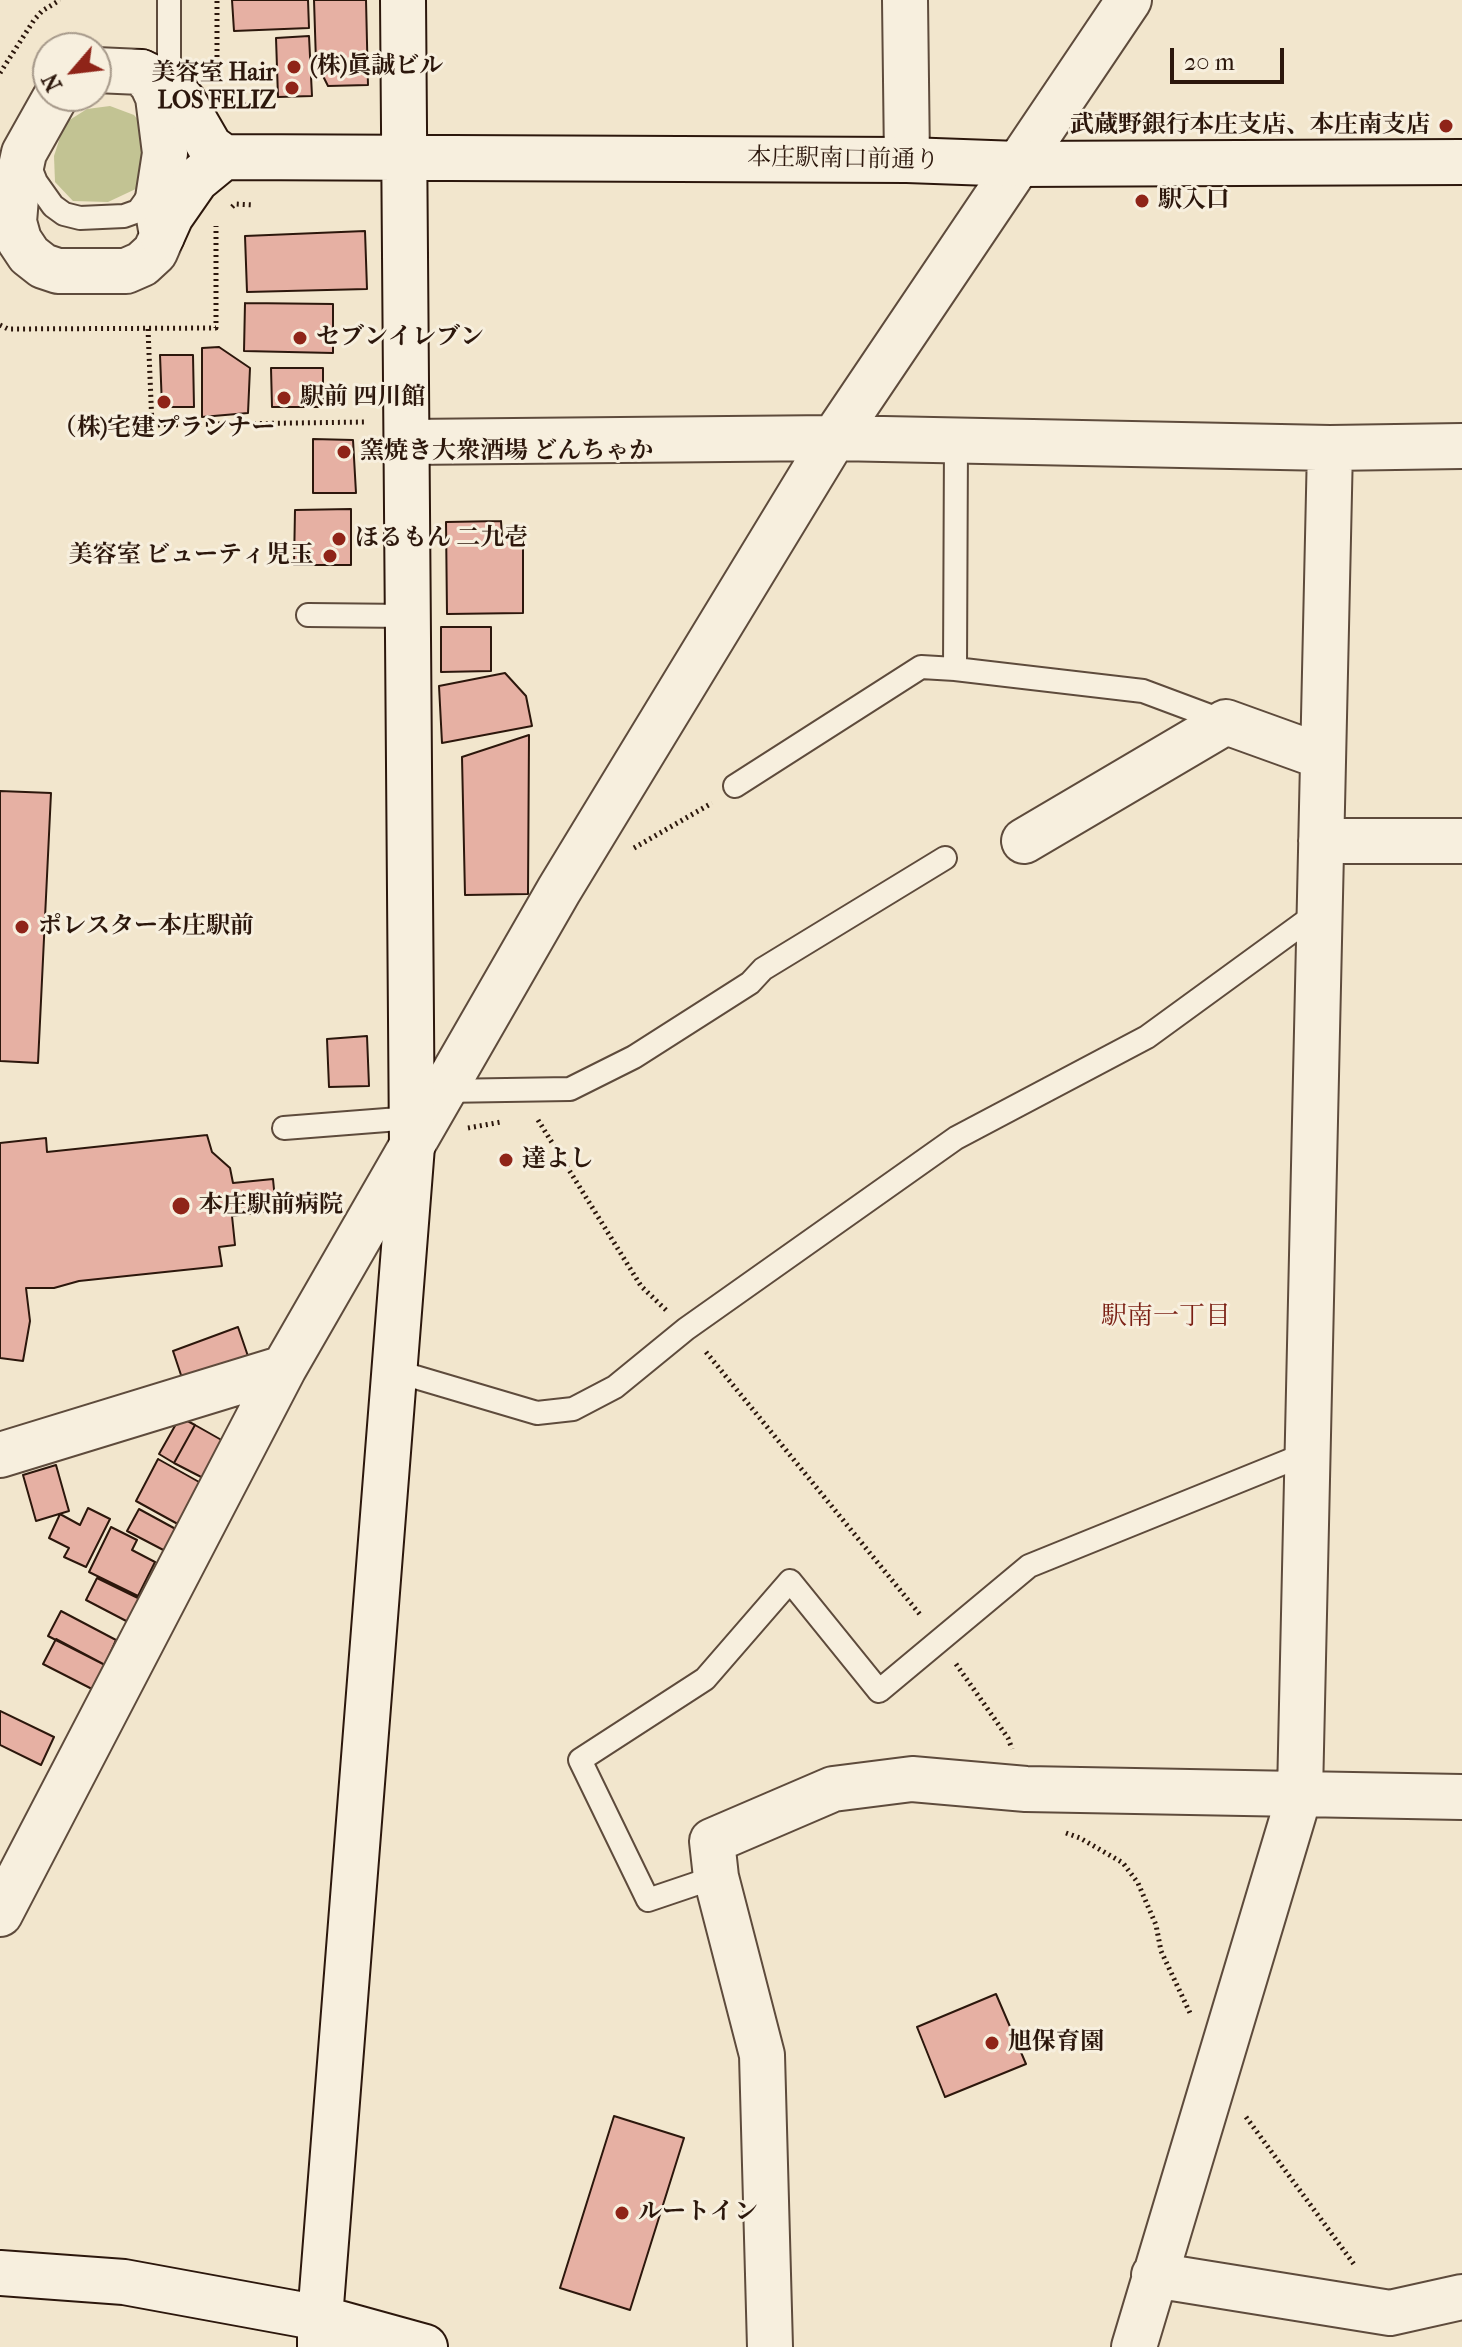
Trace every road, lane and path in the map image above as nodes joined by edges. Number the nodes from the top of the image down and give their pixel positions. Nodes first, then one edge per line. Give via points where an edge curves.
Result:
1 (60, 0) edge
2 (169, 0) edge
3 (217, 0) edge
4 (403, 0) edge
5 (905, 0) edge
6 (1129, 0) edge
7 (112, 72) edge
8 (0, 73) edge
9 (155, 79) junction
10 (217, 82) dead end
11 (228, 93) dead end
12 (250, 105) dead end
13 (47, 112) edge
14 (24, 153) junction
15 (224, 157) junction
16 (406, 158) junction
17 (907, 160) junction
18 (1462, 162) edge
19 (1018, 164) junction
20 (163, 172) junction
21 (162, 236) junction
22 (14, 263) edge
23 (148, 329) dead end
24 (394, 432) junction
25 (834, 438) junction
26 (956, 440) junction
27 (1462, 446) edge
28 (1330, 448) junction
29 (308, 615) dead end
30 (409, 616) junction
31 (955, 669) junction
32 (1226, 722) junction
33 (1323, 757) junction
34 (735, 786) joint
35 (1024, 841) dead end
36 (1321, 841) junction
37 (1462, 841) edge
38 (624, 853) dead end
39 (945, 858) dead end
40 (1320, 911) junction
41 (533, 1113) dead end
42 (427, 1115) junction
43 (503, 1122) dead end
44 (284, 1128) dead end
45 (686, 1329) junction
46 (284, 1368) junction
47 (395, 1371) junction
48 (1308, 1453) junction
49 (0, 1455) edge
50 (939, 1639) junction
51 (1026, 1789) junction
52 (1300, 1793) junction
53 (1462, 1797) edge
54 (716, 1877) junction
55 (0, 1914) edge
56 (1217, 2070) junction
57 (0, 2273) edge
58 (1154, 2275) junction
59 (1462, 2297) edge
60 (1390, 2313) junction
61 (320, 2332) edge
62 (425, 2347) edge
63 (770, 2347) edge
64 (1134, 2347) edge

1 - 8 path via 34,20
2 - 9 lane
3 - 10 path
4 - 16 street
5 - 17 street
6 - 19 street
7 - 9 street
9 - 15 street via 184,102 210,147
9 - 20 street
11 - 12 path via 239,105
13 - 14 street
14 - 20 lane via 53,206 80,218 138,211
14 - 22 street via 17,185 14,222 19,240
15 - 16 street, 本庄駅南口前通り
15 - 21 street via 196,180
16 - 17 street, 本庄駅南口前通り
16 - 24 street
17 - 19 street, 本庄駅南口前通り
18 - 19 street, 本庄駅南口前通り
19 - 25 street
20 - 21 street via 157,205
21 - 22 street via 155,252 126,271 58,271
23 - 24 path via 152,425
24 - 25 street
24 - 30 street
25 - 26 street
25 - 42 street
26 - 28 street
26 - 31 lane
27 - 28 street
28 - 33 street
29 - 30 lane
30 - 42 street
31 - 32 lane via 1143,691
31 - 34 lane via 921,667
32 - 33 street
32 - 35 street
33 - 36 street
34 - 38 path
36 - 37 street
36 - 40 street
39 - 42 lane via 763,969 750,983 634,1057 570,1089
40 - 45 lane via 1147,1037 956,1138
40 - 48 street
41 - 45 path via 641,1286
42 - 43 path
42 - 44 lane
42 - 46 street
42 - 47 street
45 - 47 lane via 615,1387 573,1409 537,1413
45 - 50 path
46 - 49 street
46 - 55 street
47 - 61 street
48 - 50 lane via 1029,1566
48 - 52 street
50 - 51 path via 1008,1738
50 - 54 lane via 879,1691 790,1581 705,1679 581,1758 648,1900
51 - 52 street
51 - 54 street via 912,1779 833,1789 712,1841
51 - 56 path via 1047,1826 1123,1863 1138,1883 1161,1951
52 - 53 street
52 - 56 street
54 - 63 street via 762,2055
56 - 58 street
56 - 60 path
57 - 61 street via 124,2282
58 - 60 street
58 - 64 street
59 - 60 street
61 - 62 street

